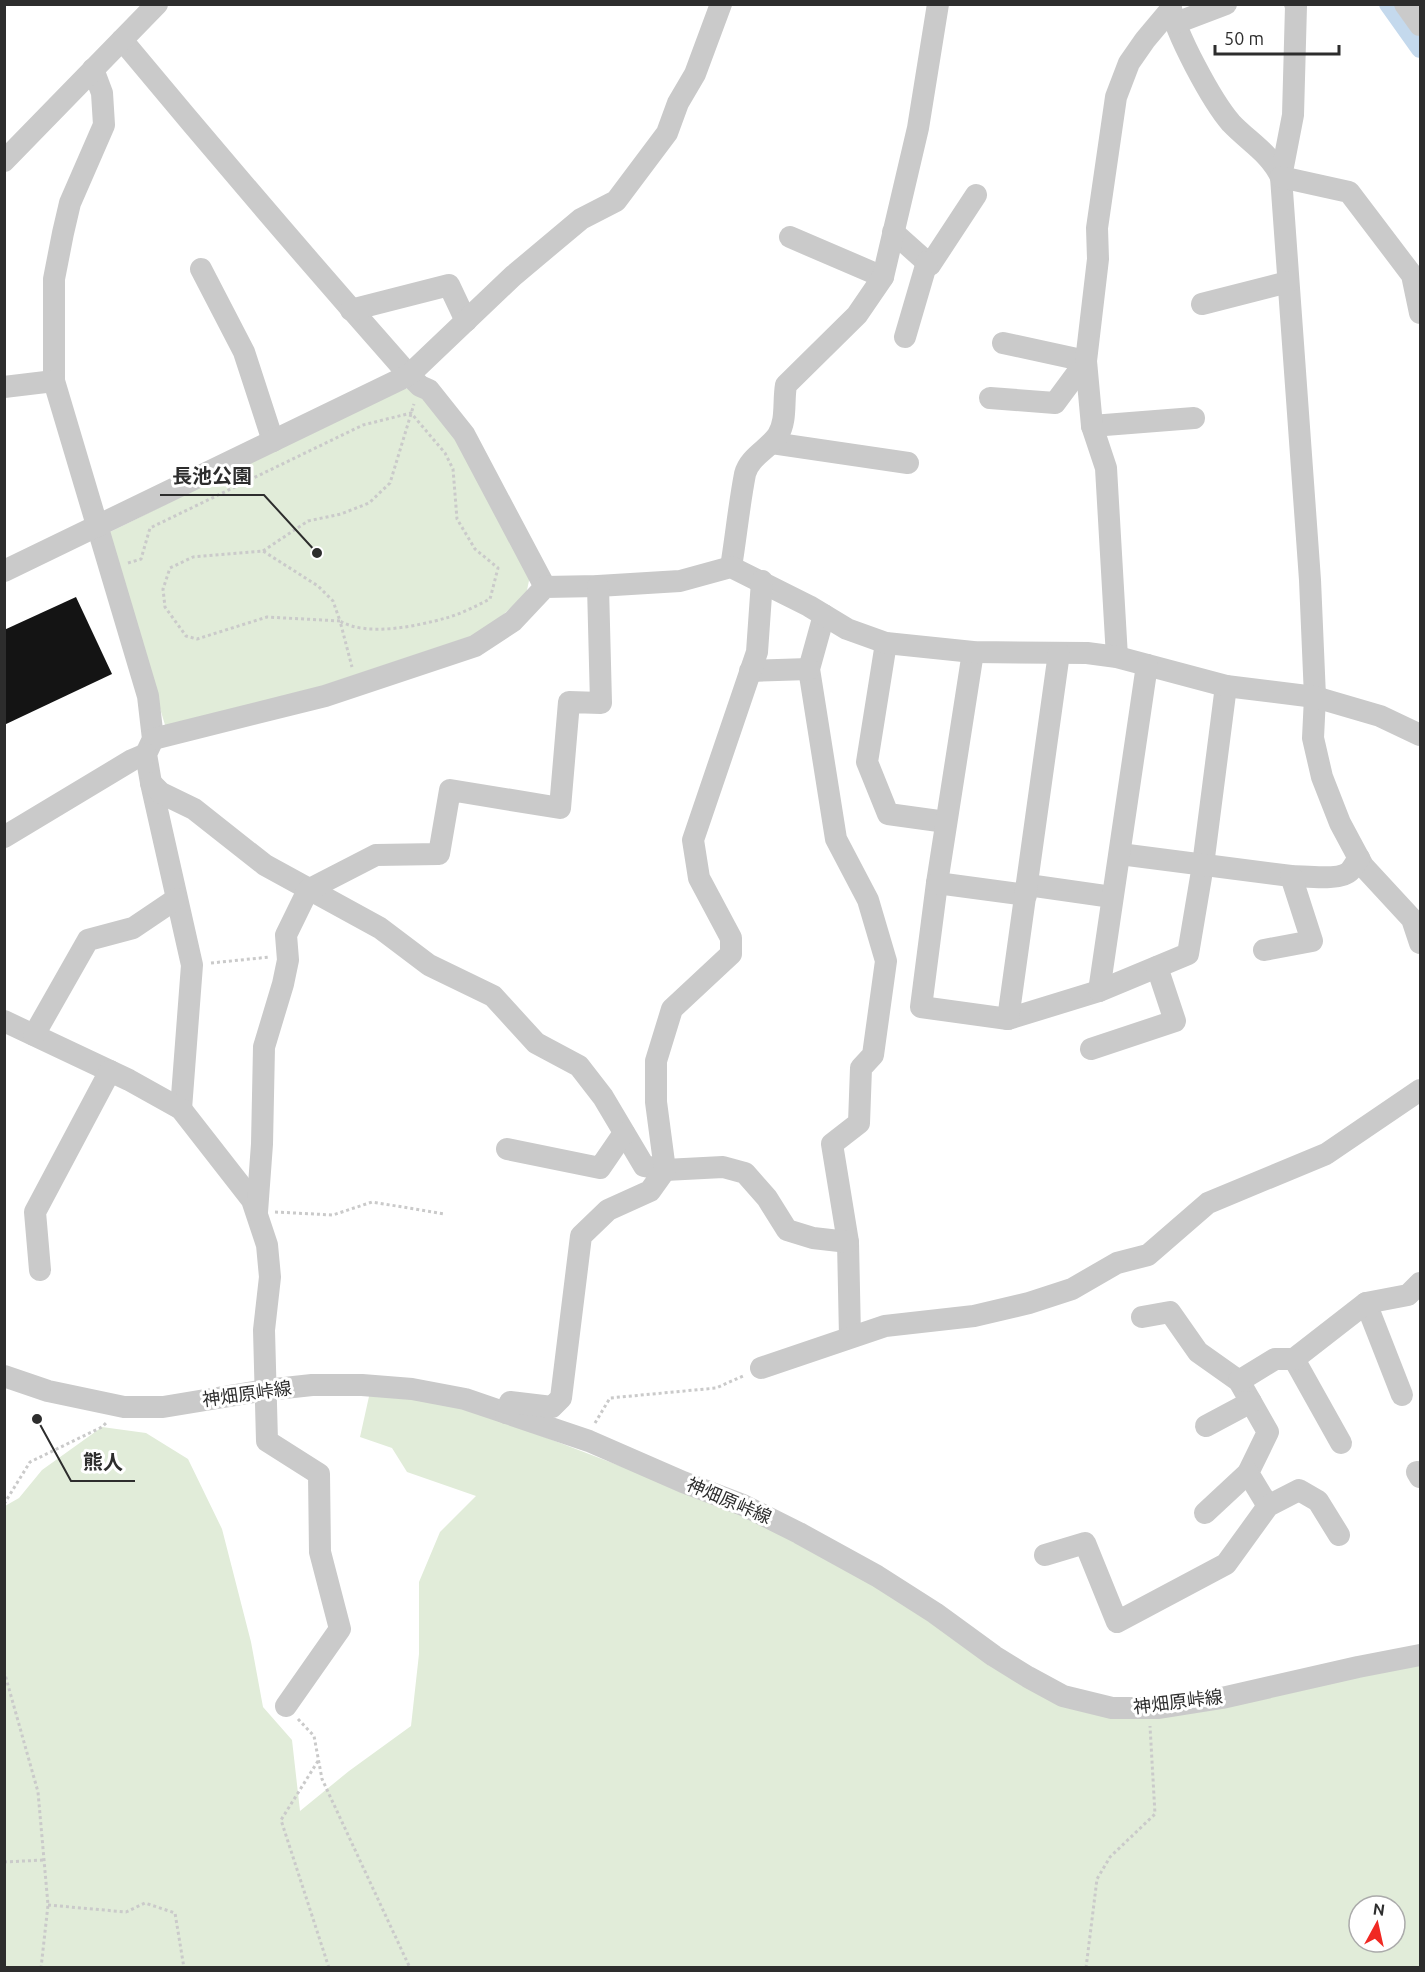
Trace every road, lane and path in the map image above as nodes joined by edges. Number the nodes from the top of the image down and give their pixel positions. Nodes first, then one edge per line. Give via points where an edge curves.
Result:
1 (157, 4) edge
2 (721, 4) edge
3 (938, 4) edge
4 (1226, 4) edge
5 (1294, 4) edge
6 (1405, 4) edge
7 (1172, 12) edge
8 (1420, 25) edge
9 (122, 40) junction
10 (93, 69) junction
11 (4, 160) edge
12 (1281, 177) junction
13 (976, 195) dead end
14 (893, 232) junction
15 (790, 237) dead end
16 (927, 262) junction
17 (201, 269) dead end
18 (883, 277) junction
19 (1288, 282) junction
20 (1202, 304) dead end
21 (351, 310) junction
22 (1420, 313) edge
23 (466, 321) junction
24 (905, 337) dead end
25 (1003, 343) dead end
26 (1086, 361) junction
27 (409, 375) junction
28 (54, 381) junction
29 (4, 387) edge
30 (990, 398) dead end
31 (411, 413) junction
32 (1194, 418) dead end
33 (1092, 426) junction
34 (273, 441) junction
35 (772, 443) junction
36 (908, 463) dead end
37 (98, 527) junction
38 (263, 551) junction
39 (141, 559) dead end
40 (731, 567) junction
41 (4, 571) edge
42 (762, 581) junction
43 (598, 586) junction
44 (545, 587) junction
45 (824, 615) junction
46 (340, 621) junction
47 (886, 643) junction
48 (973, 652) junction
49 (1059, 653) junction
50 (1117, 657) junction
51 (1147, 665) junction
52 (809, 669) junction
53 (750, 671) junction
54 (358, 686) junction
55 (1226, 686) junction
56 (1315, 698) junction
57 (1420, 735) edge
58 (150, 747) junction
59 (151, 783) junction
60 (946, 822) junction
61 (4, 837) edge
62 (1120, 854) junction
63 (1359, 858) junction
64 (1203, 865) junction
65 (1291, 876) junction
66 (937, 883) junction
67 (308, 890) junction
68 (1027, 890) junction
69 (1112, 897) junction
70 (176, 899) junction
71 (1420, 943) edge
72 (1264, 950) dead end
73 (288, 955) junction
74 (192, 965) junction
75 (1157, 967) junction
76 (1099, 991) junction
77 (1008, 1019) junction
78 (15, 1031) edge
79 (1092, 1049) dead end
80 (110, 1071) junction
81 (1420, 1090) edge
82 (181, 1109) junction
83 (624, 1133) junction
84 (507, 1149) dead end
85 (665, 1170) junction
86 (257, 1212) junction
87 (445, 1214) dead end
88 (848, 1242) junction
89 (40, 1270) dead end
90 (1420, 1283) edge
91 (1366, 1303) junction
92 (1142, 1317) dead end
93 (850, 1337) junction
94 (1294, 1359) junction
95 (761, 1368) joint
96 (4, 1376) edge
97 (1239, 1381) junction
98 (266, 1390) junction
99 (1402, 1395) dead end
100 (1251, 1402) junction
101 (124, 1407) junction
102 (506, 1413) junction
103 (1206, 1426) dead end
104 (585, 1439) junction
105 (1341, 1443) dead end
106 (1248, 1473) junction
107 (4, 1504) edge
108 (1268, 1506) junction
109 (1205, 1513) dead end
110 (1339, 1535) dead end
111 (1045, 1555) dead end
112 (1420, 1655) edge
113 (4, 1671) edge
114 (286, 1706) joint
115 (1150, 1724) dead end
116 (319, 1760) junction
117 (44, 1860) junction
118 (4, 1862) edge
119 (48, 1905) junction
120 (41, 1968) edge
121 (184, 1968) edge
122 (329, 1968) edge
123 (410, 1968) edge
124 (1086, 1968) edge

1 - 9 street
2 - 23 street via 667,134 616,201 581,219
3 - 14 street via 918,128
4 - 7 street
5 - 12 street via 1293,115
6 - 8 street
7 - 12 street via 1188,52 1219,108 1275,163
7 - 26 street via 1145,40 1116,97 1097,228 1098,259
9 - 10 street
9 - 21 street
10 - 11 street
10 - 28 street via 102,93 104,125 70,203 54,279
12 - 19 street
12 - 22 street via 1349,192 1412,275
13 - 16 street via 930,265
14 - 16 street
14 - 18 street
15 - 18 street
16 - 24 street
17 - 34 street via 244,352
18 - 35 street via 857,315 786,385 783,422
19 - 20 street
19 - 56 street
21 - 23 street via 449,285
21 - 27 street
23 - 27 street
25 - 26 street
26 - 30 street via 1055,403
26 - 33 street
27 - 34 street
27 - 44 street via 429,390 464,434
28 - 29 street
28 - 37 street
31 - 38 path via 390,483 369,503 308,521
31 - 39 path via 363,425 150,528
31 - 46 path via 445,453 453,469 457,519 475,549 498,568 490,599 447,618 384,630 349,626
32 - 33 street
33 - 50 street via 1106,468
34 - 37 street
35 - 36 street
35 - 40 street via 754,458 746,473
37 - 41 street
37 - 58 street via 148,696
38 - 46 path via 318,586 333,601
38 - 46 path via 193,557 170,568 163,589 165,607 186,636 197,639 267,617
40 - 42 street
40 - 43 street via 680,581
42 - 45 street
42 - 53 street via 757,652
43 - 44 street
43 - 67 street via 601,703 569,702 560,808 450,790 439,854 376,855
44 - 54 street via 513,621 475,646
45 - 47 street via 847,629
45 - 52 street
46 - 54 path
47 - 48 street
47 - 60 street via 867,762 888,814
48 - 49 street
48 - 60 street
49 - 50 street
49 - 68 street
50 - 51 street
51 - 55 street
51 - 62 street
52 - 53 street
52 - 88 street via 836,839 868,900 886,961 873,1055 861,1068 859,1123 832,1144
53 - 85 street via 693,840 699,878 731,938 731,954 672,1009 656,1061 656,1102
54 - 58 street
55 - 56 street
55 - 64 street
56 - 57 street via 1380,716
56 - 63 street via 1313,738 1322,777
58 - 59 street
58 - 61 street
59 - 67 street via 161,794 194,808 265,865
59 - 70 street
60 - 66 street
62 - 64 street
62 - 69 street
63 - 65 street via 1349,873 1339,876
63 - 71 street via 1412,920
64 - 65 street
64 - 75 street via 1188,954
65 - 72 street via 1312,941
66 - 68 street
66 - 77 street via 921,1007
67 - 73 street via 286,935
67 - 83 street via 380,928 429,965 493,996 536,1043 579,1066
68 - 69 street
68 - 77 street
69 - 76 street
70 - 74 street
70 - 78 street via 132,928 88,940
73 - 74 path
73 - 86 street via 264,1047
74 - 82 street
75 - 76 street
75 - 79 street via 1175,1021
76 - 77 street
78 - 80 street
80 - 82 street
80 - 89 street via 35,1212
81 - 93 street via 1326,1154 1208,1203 1148,1255 1117,1263 1072,1289 1029,1304 974,1316 885,1326
82 - 86 street via 252,1200
83 - 84 street via 600,1168
83 - 85 street via 644,1166
85 - 88 street via 723,1167 745,1173 787,1230
85 - 102 street via 650,1191 608,1210 580,1236 561,1398 552,1407 510,1402
86 - 87 path via 333,1215 372,1202
86 - 98 street via 267,1245 270,1277 264,1330
88 - 93 street
90 - 91 street via 1408,1295
91 - 94 street
91 - 99 street
92 - 97 street via 1170,1312 1198,1352
93 - 95 street
94 - 97 street via 1275,1359
94 - 105 street
95 - 104 path via 716,1388 610,1398
96 - 101 street, 神畑原峠線 via 57,1393
97 - 100 street
98 - 101 street, 神畑原峠線 via 163,1407
98 - 102 street, 神畑原峠線 via 312,1385 412,1389 465,1399
98 - 114 street via 267,1442 319,1474 320,1552 340,1629
100 - 103 street
100 - 106 street via 1268,1432
101 - 107 path via 102,1426 30,1462
102 - 104 street, 神畑原峠線
104 - 112 street, 神畑原峠線 via 743,1505 807,1537 876,1576 994,1656 1063,1696 1112,1708 1159,1708
106 - 108 street
106 - 109 street
108 - 110 street via 1299,1490 1318,1501
108 - 111 street via 1226,1564 1117,1622 1085,1543
113 - 117 path via 38,1792
114 - 116 path via 314,1736
115 - 124 path via 1155,1814 1110,1857 1097,1879
116 - 122 path via 280,1820
116 - 123 path via 322,1779
117 - 118 path
117 - 119 path
119 - 120 path
119 - 121 path via 126,1912 145,1903 175,1913

